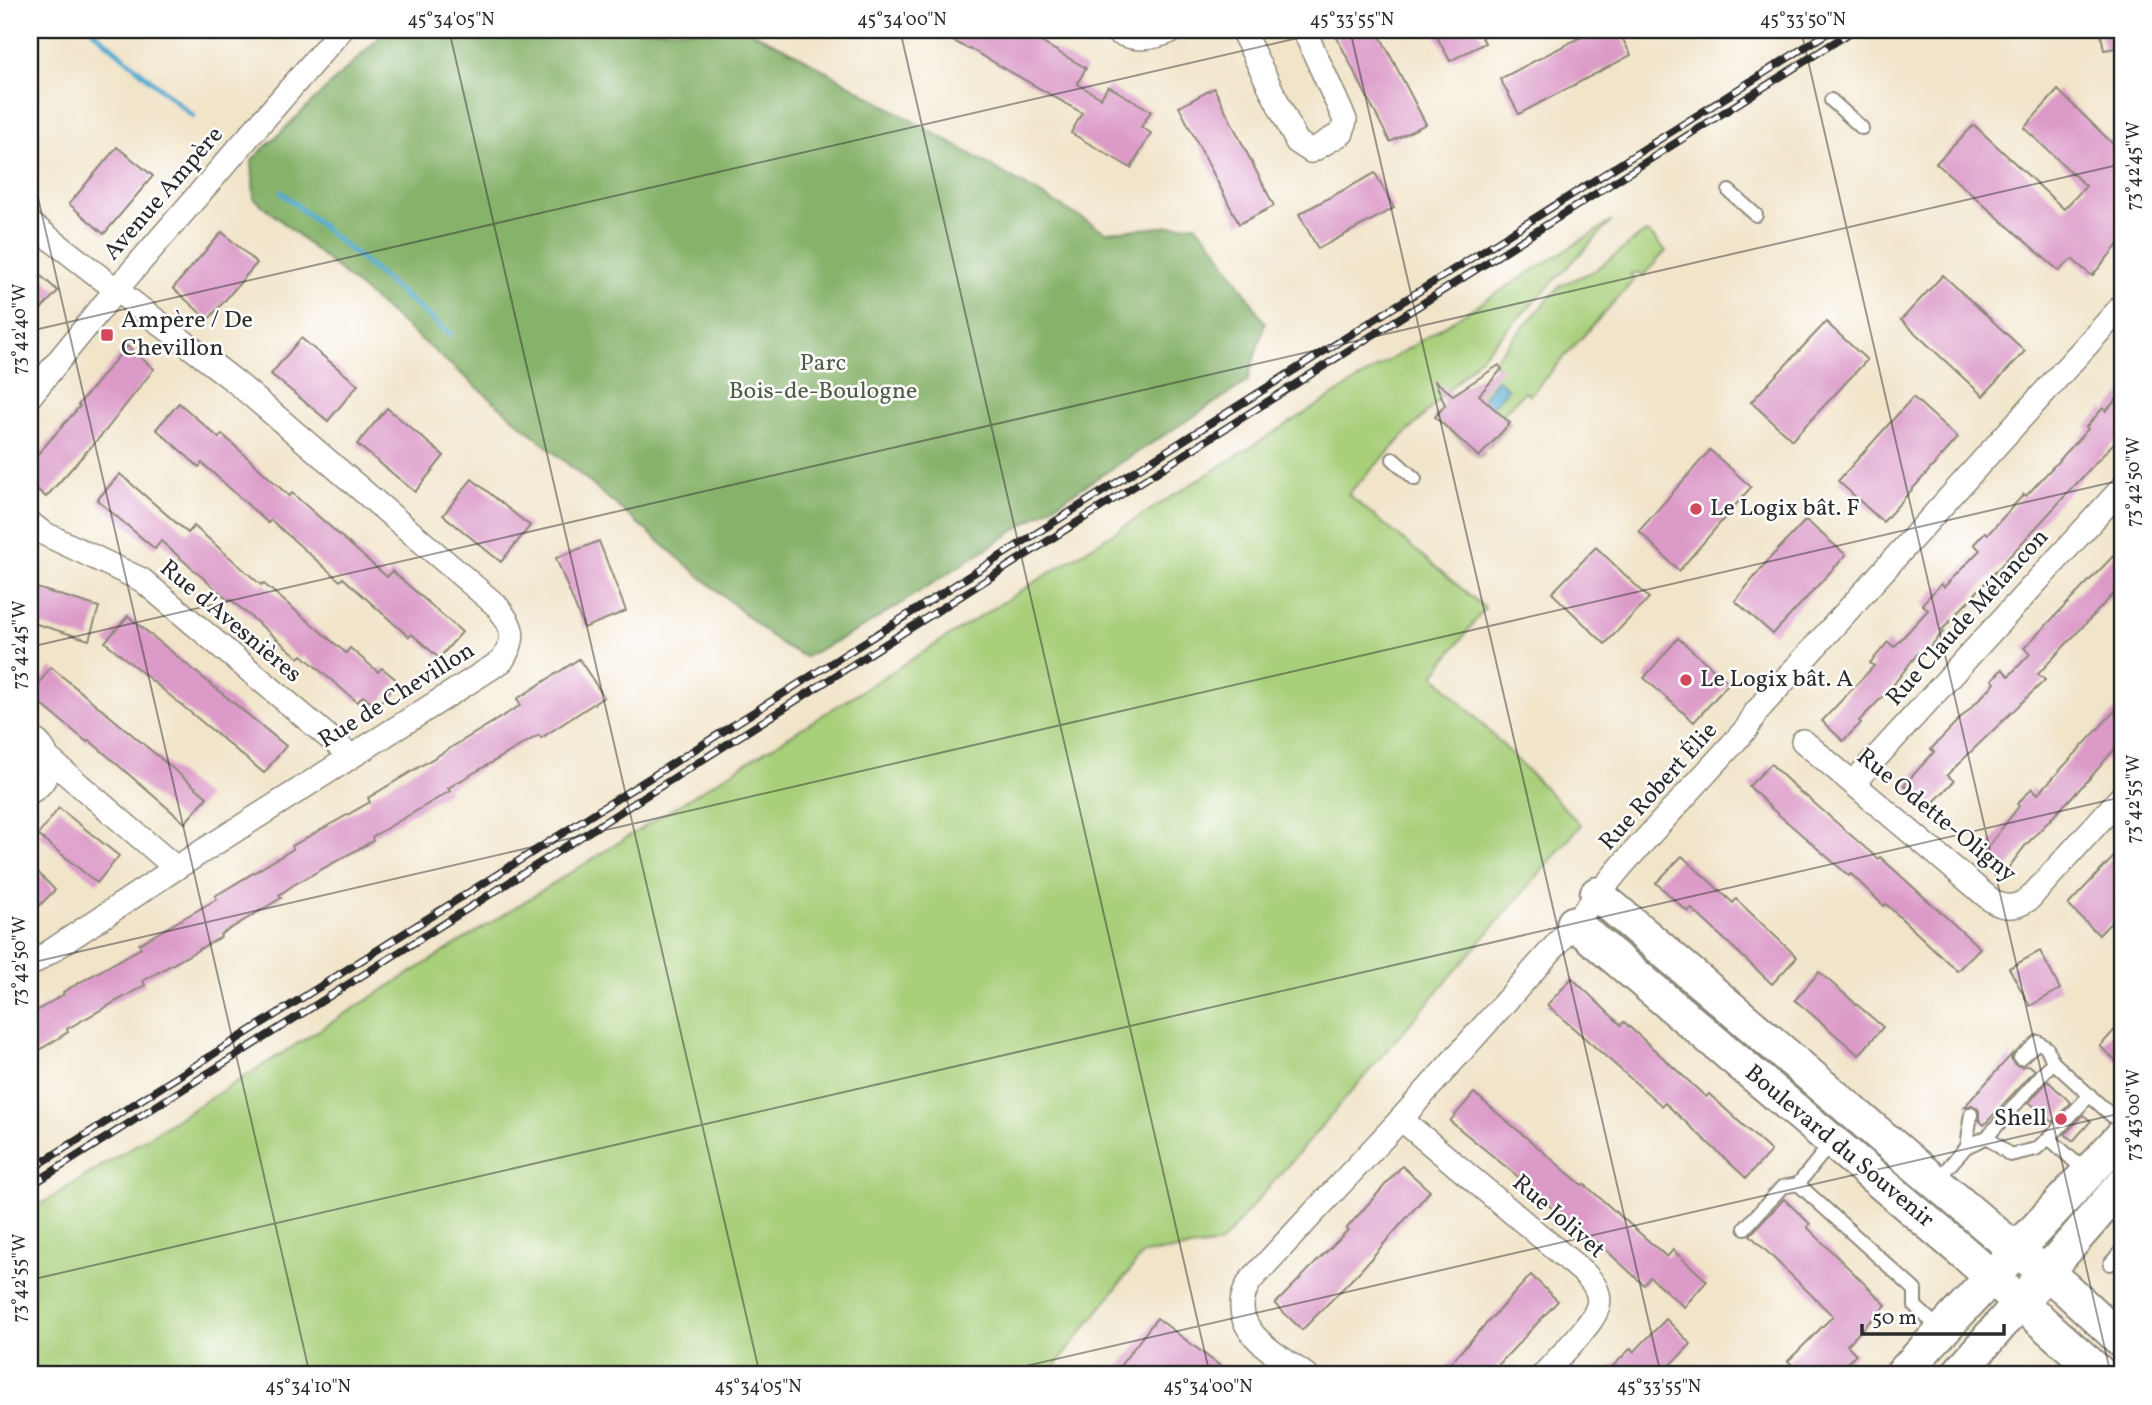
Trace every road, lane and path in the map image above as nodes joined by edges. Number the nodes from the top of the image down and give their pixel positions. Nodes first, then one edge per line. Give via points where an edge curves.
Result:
1 (341, 30) edge
2 (1113, 30) edge
3 (1174, 30) edge
4 (1242, 30) edge
5 (1304, 30) edge
6 (1831, 100) dead end
7 (1862, 128) dead end
8 (1729, 191) dead end
9 (1756, 215) dead end
10 (30, 223) edge
11 (115, 291) junction
12 (2122, 306) edge
13 (30, 396) edge
14 (1393, 459) dead end
15 (1415, 479) dead end
16 (2122, 488) edge
17 (30, 523) edge
18 (30, 737) edge
19 (1803, 741) dead end
20 (351, 757) junction
21 (48, 758) junction
22 (1853, 783) junction
23 (30, 792) edge
24 (2122, 796) edge
25 (176, 868) junction
26 (1597, 894) junction
27 (1574, 923) junction
28 (30, 965) edge
29 (2020, 1058) dead end
30 (2053, 1062) junction
31 (2090, 1095) junction
32 (1971, 1114) dead end
33 (1401, 1119) junction
34 (2122, 1125) edge
35 (2122, 1136) edge
36 (1987, 1137) junction
37 (2049, 1138) junction
38 (1832, 1142) junction
39 (1966, 1147) junction
40 (2088, 1173) junction
41 (1936, 1181) junction
42 (1798, 1184) junction
43 (2113, 1200) edge
44 (1745, 1228) dead end
45 (2017, 1250) junction
46 (2122, 1250) edge
47 (2110, 1264) dead end
48 (2045, 1272) junction
49 (1992, 1276) junction
50 (2021, 1303) junction
51 (1942, 1331) junction
52 (2122, 1340) edge
53 (1306, 1375) edge
54 (1543, 1375) edge
55 (1901, 1375) edge
56 (1957, 1375) edge
57 (2102, 1375) edge

1 - 11 street, Avenue Ampère
2 - 3 street via 1147,40
4 - 5 street via 1297,142 1311,151 1342,133 1345,121
6 - 7 lane
8 - 9 lane
10 - 11 street, Rue de Chevillon
11 - 13 street, Avenue Ampère
11 - 20 street, Rue de Chevillon via 246,391 497,606 511,625 512,643 502,661
12 - 26 street, Rue Robert Élie
14 - 15 lane
16 - 22 street, Rue Claude Mélancon
17 - 20 street, Rue d'Avesnières via 142,580
18 - 21 street
19 - 22 street, Rue Odette-Oligny
20 - 25 street, Rue de Chevillon
21 - 23 street via 46,778
21 - 25 street
22 - 24 street, Rue Odette-Oligny via 2005,907 2029,899
25 - 28 street, Rue de Chevillon
26 - 27 street, Rue Robert Élie
26 - 41 street, Boulevard du Souvenir
27 - 33 street, Rue Robert Élie
27 - 38 street, Boulevard du Souvenir
29 - 30 lane via 2038,1042 2047,1048
30 - 31 lane
30 - 36 lane
31 - 34 lane
31 - 37 lane
32 - 39 lane
33 - 53 street, Rue Robert Élie via 1244,1292 1242,1306 1253,1335
33 - 54 street, Rue Jolivet via 1595,1285 1599,1301 1594,1317
35 - 40 street
36 - 37 lane via 2011,1155 2036,1149
36 - 39 lane
37 - 40 lane
38 - 42 lane
38 - 49 street, Boulevard du Souvenir
39 - 41 lane
40 - 45 street
41 - 45 street, Boulevard du Souvenir
42 - 44 lane via 1782,1187
42 - 51 lane via 1915,1290 1915,1306
43 - 48 street
45 - 48 street, Boulevard du Souvenir
45 - 49 street
46 - 47 lane
48 - 50 street
48 - 52 street, Boulevard du Souvenir
49 - 50 street, Boulevard du Souvenir
49 - 51 street
50 - 56 street
50 - 57 street, Boulevard du Souvenir
51 - 55 street

